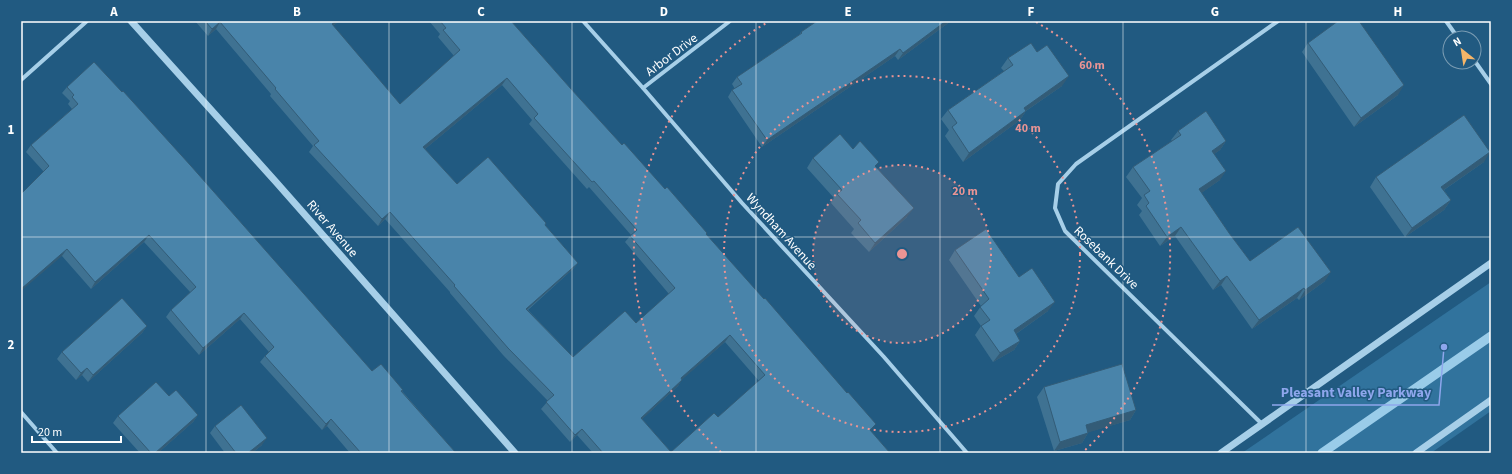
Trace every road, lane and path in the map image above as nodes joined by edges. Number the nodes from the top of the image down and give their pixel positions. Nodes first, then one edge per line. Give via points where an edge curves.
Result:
1 (87, 21) edge
2 (131, 21) edge
3 (583, 21) edge
4 (730, 21) edge
5 (1278, 21) edge
6 (1446, 21) edge
7 (1452, 30) edge
8 (1481, 70) edge
9 (21, 80) edge
10 (1491, 84) edge
11 (643, 88) junction
12 (1491, 263) edge
13 (1491, 400) edge
14 (21, 412) edge
15 (1262, 424) junction
16 (58, 453) edge
17 (515, 453) edge
18 (967, 453) edge
19 (1221, 453) edge
20 (1416, 453) edge

1 - 9 street
2 - 17 street, River Avenue
3 - 11 street, Wyndham Avenue
4 - 11 street, Arbor Drive
5 - 15 street, Rosebank Drive via 1076,164 1058,184 1055,208 1066,231
6 - 7 street
8 - 10 street
11 - 18 street, Wyndham Avenue via 742,203 884,357
12 - 15 street
13 - 20 street
14 - 16 street
15 - 19 street

